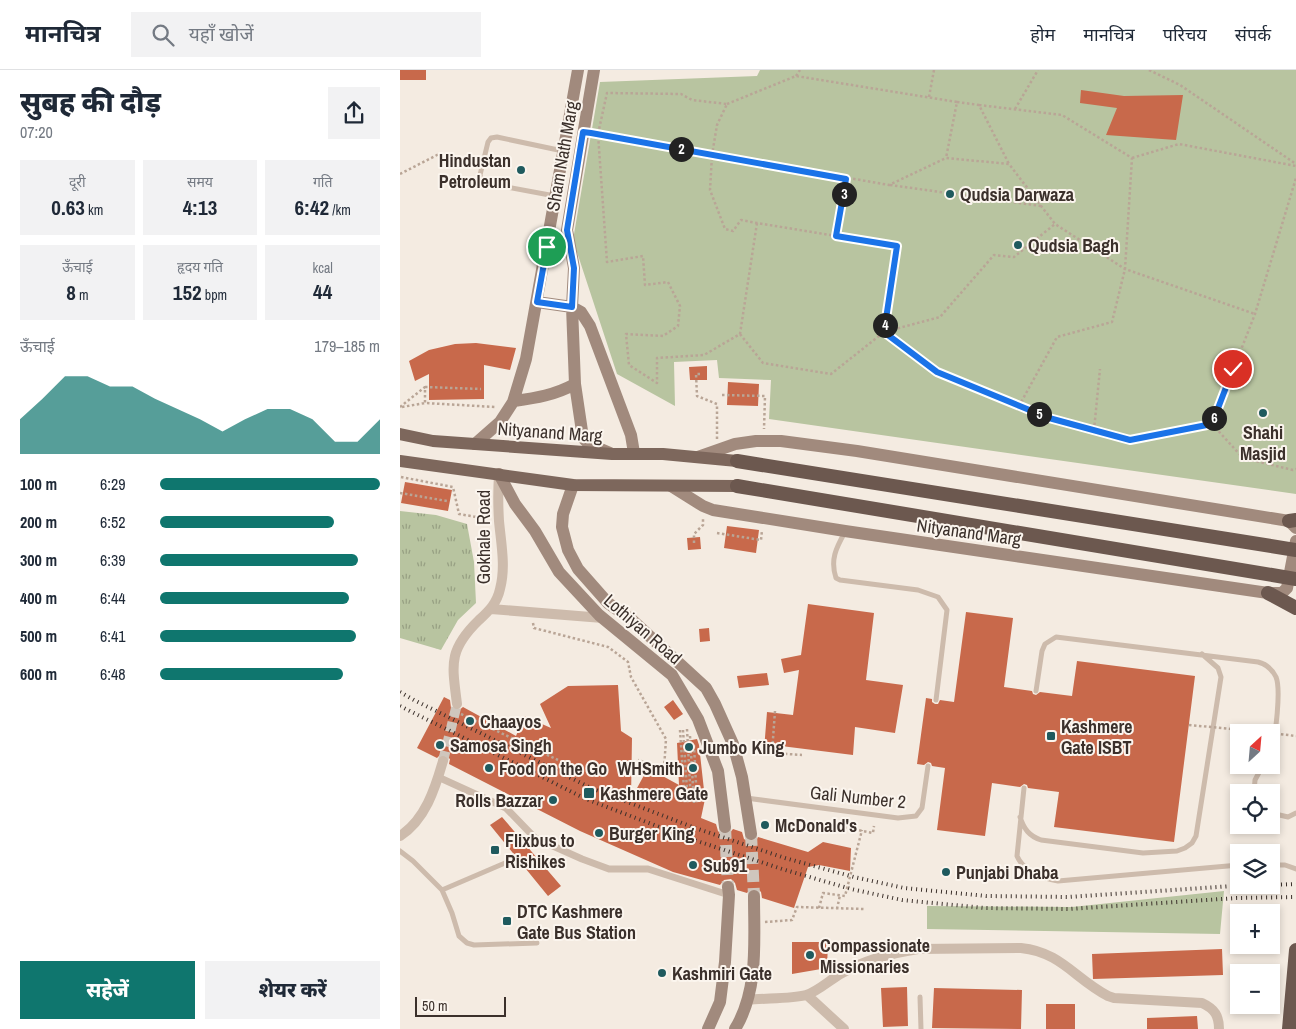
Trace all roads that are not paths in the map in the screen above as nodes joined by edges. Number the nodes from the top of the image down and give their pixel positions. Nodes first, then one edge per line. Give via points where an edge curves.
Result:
1 (578, 70) edge
2 (594, 70) edge
3 (564, 152) junction
4 (556, 196) junction
5 (537, 302) junction
6 (572, 307) junction
7 (575, 384) junction
8 (511, 404) junction
9 (400, 434) edge
10 (475, 444) junction
11 (634, 453) junction
12 (612, 454) junction
13 (698, 458) junction
14 (400, 461) edge
15 (737, 461) joint
16 (499, 474) junction
17 (573, 485) junction
18 (672, 486) junction
19 (737, 486) joint
20 (1294, 523) edge
21 (845, 531) junction
22 (1296, 541) edge
23 (1296, 550) edge
24 (1296, 578) edge
25 (1268, 593) junction
26 (1296, 608) edge
27 (491, 609) junction
28 (603, 618) junction
29 (1202, 654) junction
30 (1036, 691) dead end
31 (936, 700) dead end
32 (456, 707) tunnel mouth
33 (1276, 724) edge
34 (443, 761) tunnel mouth
35 (928, 766) dead end
36 (438, 777) junction
37 (1024, 788) dead end
38 (745, 798) junction
39 (1296, 813) edge
40 (1280, 815) edge
41 (1020, 817) junction
42 (726, 827) tunnel mouth
43 (751, 834) tunnel mouth
44 (400, 836) edge
45 (400, 851) edge
46 (505, 863) dead end
47 (1230, 866) edge
48 (1280, 866) edge
49 (1296, 869) edge
50 (442, 890) junction
51 (729, 891) joint
52 (754, 896) tunnel mouth
53 (537, 943) dead end
54 (1296, 950) edge
55 (806, 995) junction
56 (920, 997) dead end
57 (748, 1000) junction
58 (708, 1029) edge
59 (736, 1029) edge
60 (844, 1029) edge
61 (921, 1029) edge
62 (1219, 1029) edge
63 (1289, 1029) edge

1 - 3 main road, Sham Nath Marg
2 - 6 main road, Sham Nath Marg via 567,230 574,268
3 - 4 main road, Sham Nath Marg
3 - 4 lane via 491,138 480,175 485,182
4 - 5 main road, Sham Nath Marg
5 - 6 main road
5 - 8 main road, Sham Nath Marg via 526,359
6 - 7 main road, Sham Nath Marg
6 - 11 main road via 582,312 590,326 631,435
7 - 8 main road via 540,398
7 - 12 main road, Sham Nath Marg via 583,438
8 - 10 main road via 500,422
9 - 10 main road, Nityanand Marg via 433,441
10 - 12 main road, Nityanand Marg
11 - 12 main road, Nityanand Marg
11 - 13 main road, Nityanand Marg
13 - 15 main road, Nityanand Marg
13 - 20 main road, Nityanand Marg via 735,444 781,441
14 - 16 main road
15 - 23 highway, bridge
16 - 17 main road
16 - 27 street, Gokhale Road via 502,584
16 - 28 main road, Lothiyan Road via 559,572
17 - 18 main road
17 - 38 main road, Lothiyan Road via 562,527 568,550 578,569 608,602 706,688 733,744
18 - 19 main road
18 - 21 main road, Nityanand Marg via 713,510
19 - 24 highway, bridge
21 - 25 main road, Nityanand Marg
21 - 31 lane via 833,556 836,578 918,590 938,597 947,610
22 - 25 main road via 1287,588 1282,593
25 - 26 highway
27 - 28 street
27 - 32 street, Gokhale Road via 457,647 453,674
28 - 42 main road, Lothiyan Road via 672,675 698,719 718,771
29 - 30 lane via 1056,637 1042,650
29 - 33 lane via 1258,662 1272,671 1278,683
29 - 41 lane via 1218,668 1221,677 1196,836 1192,843 1177,851 1143,853 1041,840 1030,836
34 - 36 street
35 - 38 lane, Gali Number 2 via 922,808 916,816 909,818
36 - 44 street via 420,819
36 - 51 street via 506,808 535,838 582,859 609,869 648,869
37 - 41 lane
38 - 43 main road, Lothiyan Road
39 - 40 lane
41 - 47 lane via 1017,856 1020,863 1034,874 1050,880
45 - 50 lane
46 - 50 lane
48 - 49 lane
50 - 53 lane via 459,936 468,944
51 - 58 main road via 720,1002
52 - 57 main road via 754,963
54 - 63 highway
55 - 57 street
55 - 60 street
55 - 62 street via 871,960 906,951 1021,948 1033,949 1056,959 1114,998 1210,1006 1218,1016
56 - 61 lane
57 - 59 main road

